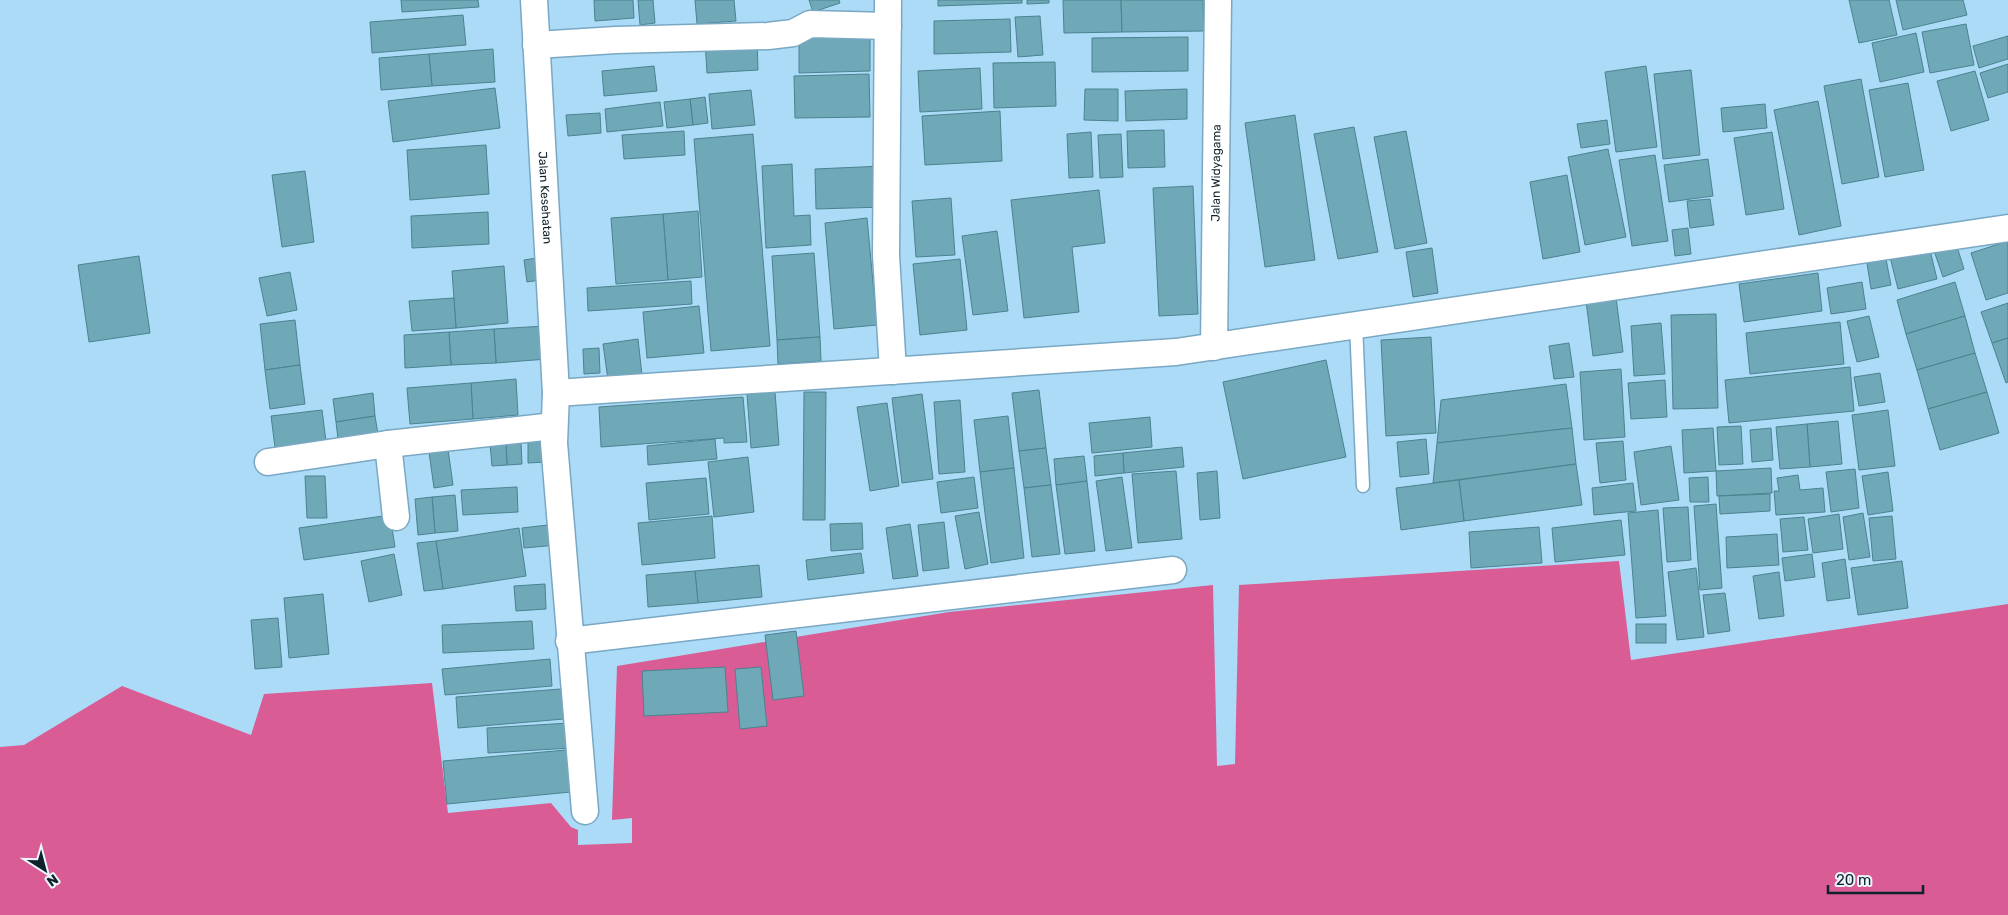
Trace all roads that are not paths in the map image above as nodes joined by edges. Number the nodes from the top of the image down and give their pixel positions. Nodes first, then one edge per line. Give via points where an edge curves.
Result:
1 (534, 0) edge
2 (888, 0) edge
3 (1218, 0) edge
4 (888, 26) junction
5 (536, 44) junction
6 (2008, 228) edge
7 (1356, 324) junction
8 (1214, 347) junction
9 (892, 370) junction
10 (556, 393) junction
11 (554, 426) junction
12 (388, 444) junction
13 (268, 462) dead end
14 (1363, 486) dead end
15 (396, 517) dead end
16 (1173, 570) dead end
17 (569, 641) junction
18 (585, 811) dead end

1 - 5 street, Jalan Kesehatan
2 - 4 street
3 - 8 street, Jalan Widyagama
4 - 5 street via 810,24 794,33 768,36
4 - 9 street via 886,255
5 - 10 street, Jalan Kesehatan
6 - 7 street
7 - 8 street
7 - 14 lane
8 - 9 street
9 - 10 street
10 - 11 street, Jalan Kesehatan
11 - 12 street
11 - 17 street, Jalan Kesehatan
12 - 13 street
12 - 15 street
16 - 17 street
17 - 18 street, Jalan Kesehatan

